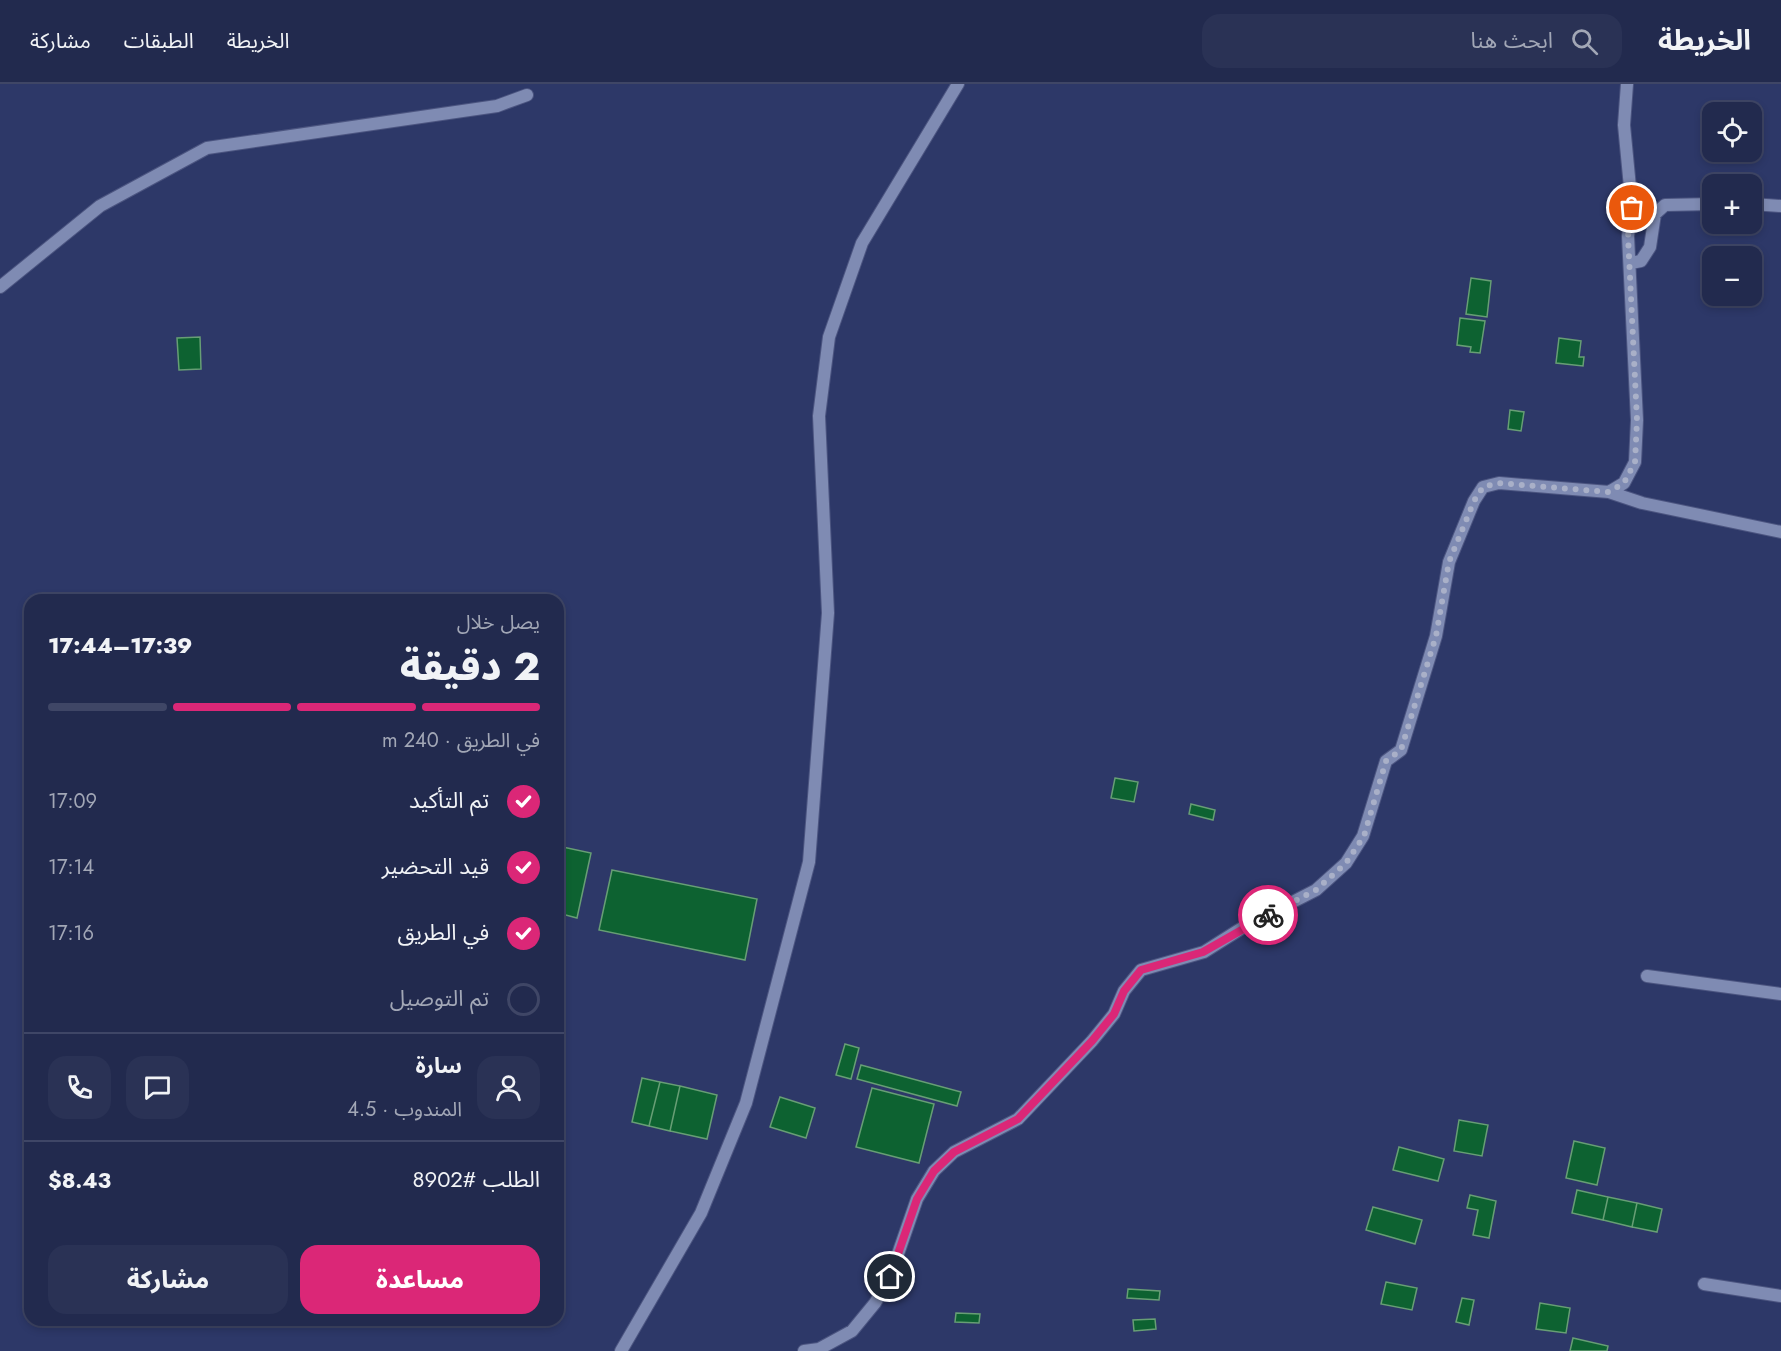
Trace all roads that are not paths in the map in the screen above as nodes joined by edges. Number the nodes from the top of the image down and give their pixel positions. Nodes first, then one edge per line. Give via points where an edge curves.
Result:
1 (958, 84) edge
2 (1627, 84) edge
3 (527, 94) dead end
4 (1702, 204) edge
5 (1762, 205) edge
6 (1781, 206) edge
7 (1631, 263) junction
8 (0, 287) edge
9 (1609, 492) junction
10 (1781, 532) edge
11 (1647, 976) dead end
12 (1781, 994) edge
13 (1704, 1284) dead end
14 (1781, 1296) edge
15 (621, 1351) edge
16 (804, 1351) edge

1 - 15 street via 862,243 829,337 819,416 828,613 808,862 746,1103 701,1213
2 - 7 street via 1624,125 1632,208 1628,236
3 - 8 street via 497,106 207,148 100,206
4 - 7 street via 1665,205 1655,214 1650,247 1641,261
5 - 6 street
7 - 9 street via 1635,462 1624,483
9 - 10 street
9 - 16 street via 1498,483 1483,487 1449,562 1436,636 1401,750 1386,761 1364,836 1346,863 1316,890 1203,952 1141,970 1092,1041 1018,1119 954,1152 934,1171 917,1199 890,1277 852,1331
11 - 12 street
13 - 14 street

